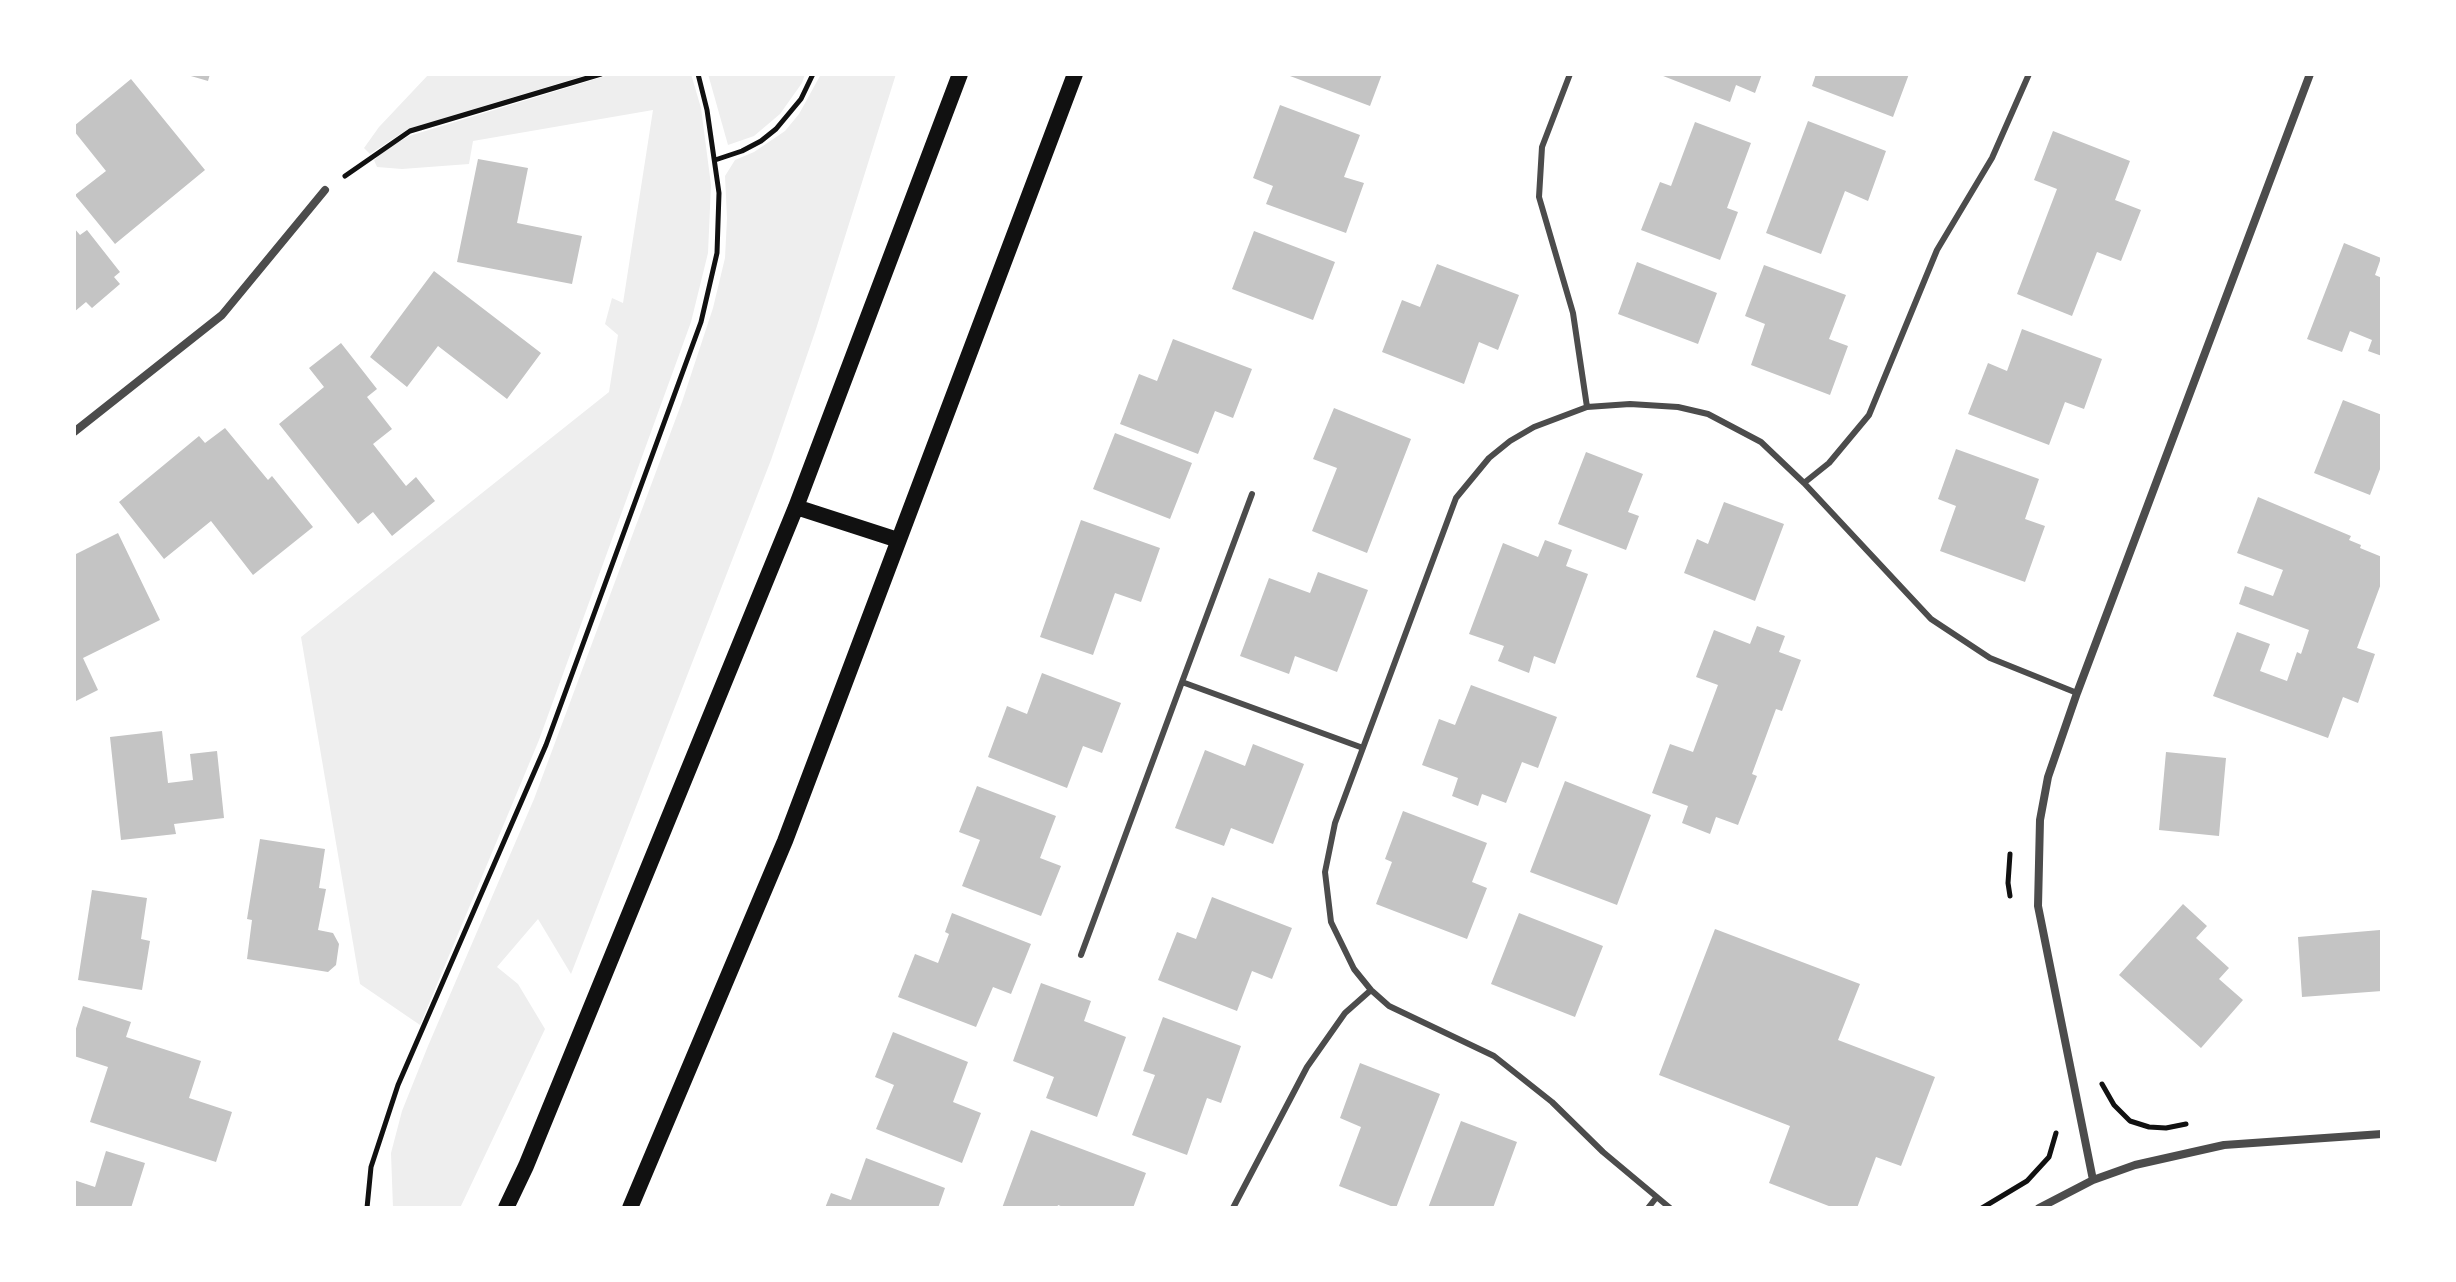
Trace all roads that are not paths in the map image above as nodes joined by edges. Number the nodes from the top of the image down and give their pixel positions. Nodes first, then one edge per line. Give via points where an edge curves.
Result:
1 (960, 74) edge
2 (1075, 74) edge
3 (1570, 74) edge
4 (2029, 74) edge
5 (2310, 74) edge
6 (325, 190) road end
7 (1587, 407) junction
8 (74, 432) edge
9 (1804, 483) junction
10 (1252, 494) dead end
11 (796, 507) junction
12 (898, 540) junction
13 (1182, 682) junction
14 (2077, 693) junction
15 (1363, 748) junction
16 (1081, 955) dead end
17 (1371, 990) junction
18 (2382, 1134) edge
19 (2093, 1180) junction
20 (1656, 1198) junction
21 (506, 1208) edge
22 (630, 1208) edge
23 (1233, 1208) edge
24 (1648, 1208) edge
25 (1670, 1208) edge
26 (2039, 1208) edge

1 - 11 main road
2 - 12 main road
3 - 7 lane via 1542,147 1539,197 1573,313
4 - 9 lane via 1992,158 1937,250 1869,415 1829,463
5 - 14 street
6 - 8 street via 222,315
7 - 9 lane via 1617,403 1708,414 1761,442
7 - 15 lane via 1510,441 1456,498
9 - 14 lane via 1931,619 1990,658
10 - 13 lane
11 - 12 main road
11 - 21 main road
12 - 22 main road via 785,841
13 - 15 lane
13 - 16 lane
14 - 19 street via 2048,777 2040,820 2038,906
15 - 17 lane via 1335,823 1325,872 1331,922 1354,969
17 - 20 lane via 1389,1006 1494,1056
17 - 23 lane via 1345,1013 1307,1067
18 - 19 street via 2224,1145
19 - 26 street
20 - 24 lane
20 - 25 lane

